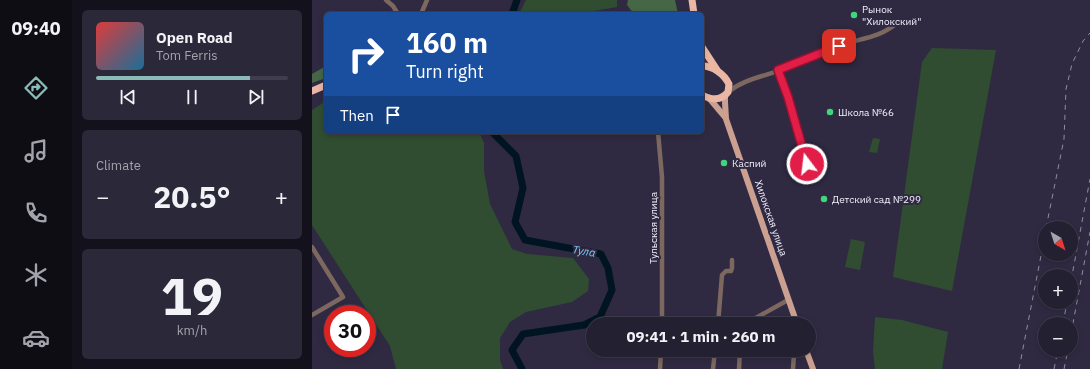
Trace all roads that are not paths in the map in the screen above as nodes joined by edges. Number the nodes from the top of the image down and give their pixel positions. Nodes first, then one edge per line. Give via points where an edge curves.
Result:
1 (386, 0) edge
2 (427, 0) edge
3 (692, 0) edge
4 (397, 12) edge
5 (422, 12) edge
6 (694, 12) edge
7 (897, 23) dead end
8 (704, 50) edge
9 (704, 66) edge
10 (717, 70) junction
11 (778, 70) junction
12 (727, 80) junction
13 (738, 84) junction
14 (324, 86) edge
15 (312, 91) edge
16 (727, 94) junction
17 (704, 96) edge
18 (726, 119) junction
19 (658, 134) edge
20 (807, 164) dead end
21 (312, 247) edge
22 (732, 260) dead end
23 (788, 300) junction
24 (312, 315) edge
25 (662, 317) edge
26 (719, 317) edge
27 (758, 317) edge
28 (794, 317) edge
29 (661, 357) edge
30 (714, 357) edge
31 (740, 357) edge
32 (794, 357) edge
33 (809, 357) edge
34 (660, 369) edge
35 (713, 369) edge
36 (739, 369) edge
37 (793, 369) edge
38 (813, 369) edge

1 - 4 street
2 - 5 street
3 - 6 highway
7 - 11 street via 888,31 839,46
8 - 10 highway
9 - 10 highway
10 - 12 highway
11 - 13 street
11 - 20 street
12 - 13 street
12 - 16 highway
13 - 16 street
14 - 15 highway
16 - 17 highway via 714,99
16 - 18 main road
17 - 18 main road
18 - 23 main road, Хилокская улица
19 - 25 street, Тульская улица via 662,177
21 - 24 street via 343,297
22 - 26 street via 731,270 722,274
23 - 27 street
23 - 28 main road, Хилокская улица
29 - 34 street
30 - 35 street
31 - 36 street
32 - 37 street
33 - 38 main road

